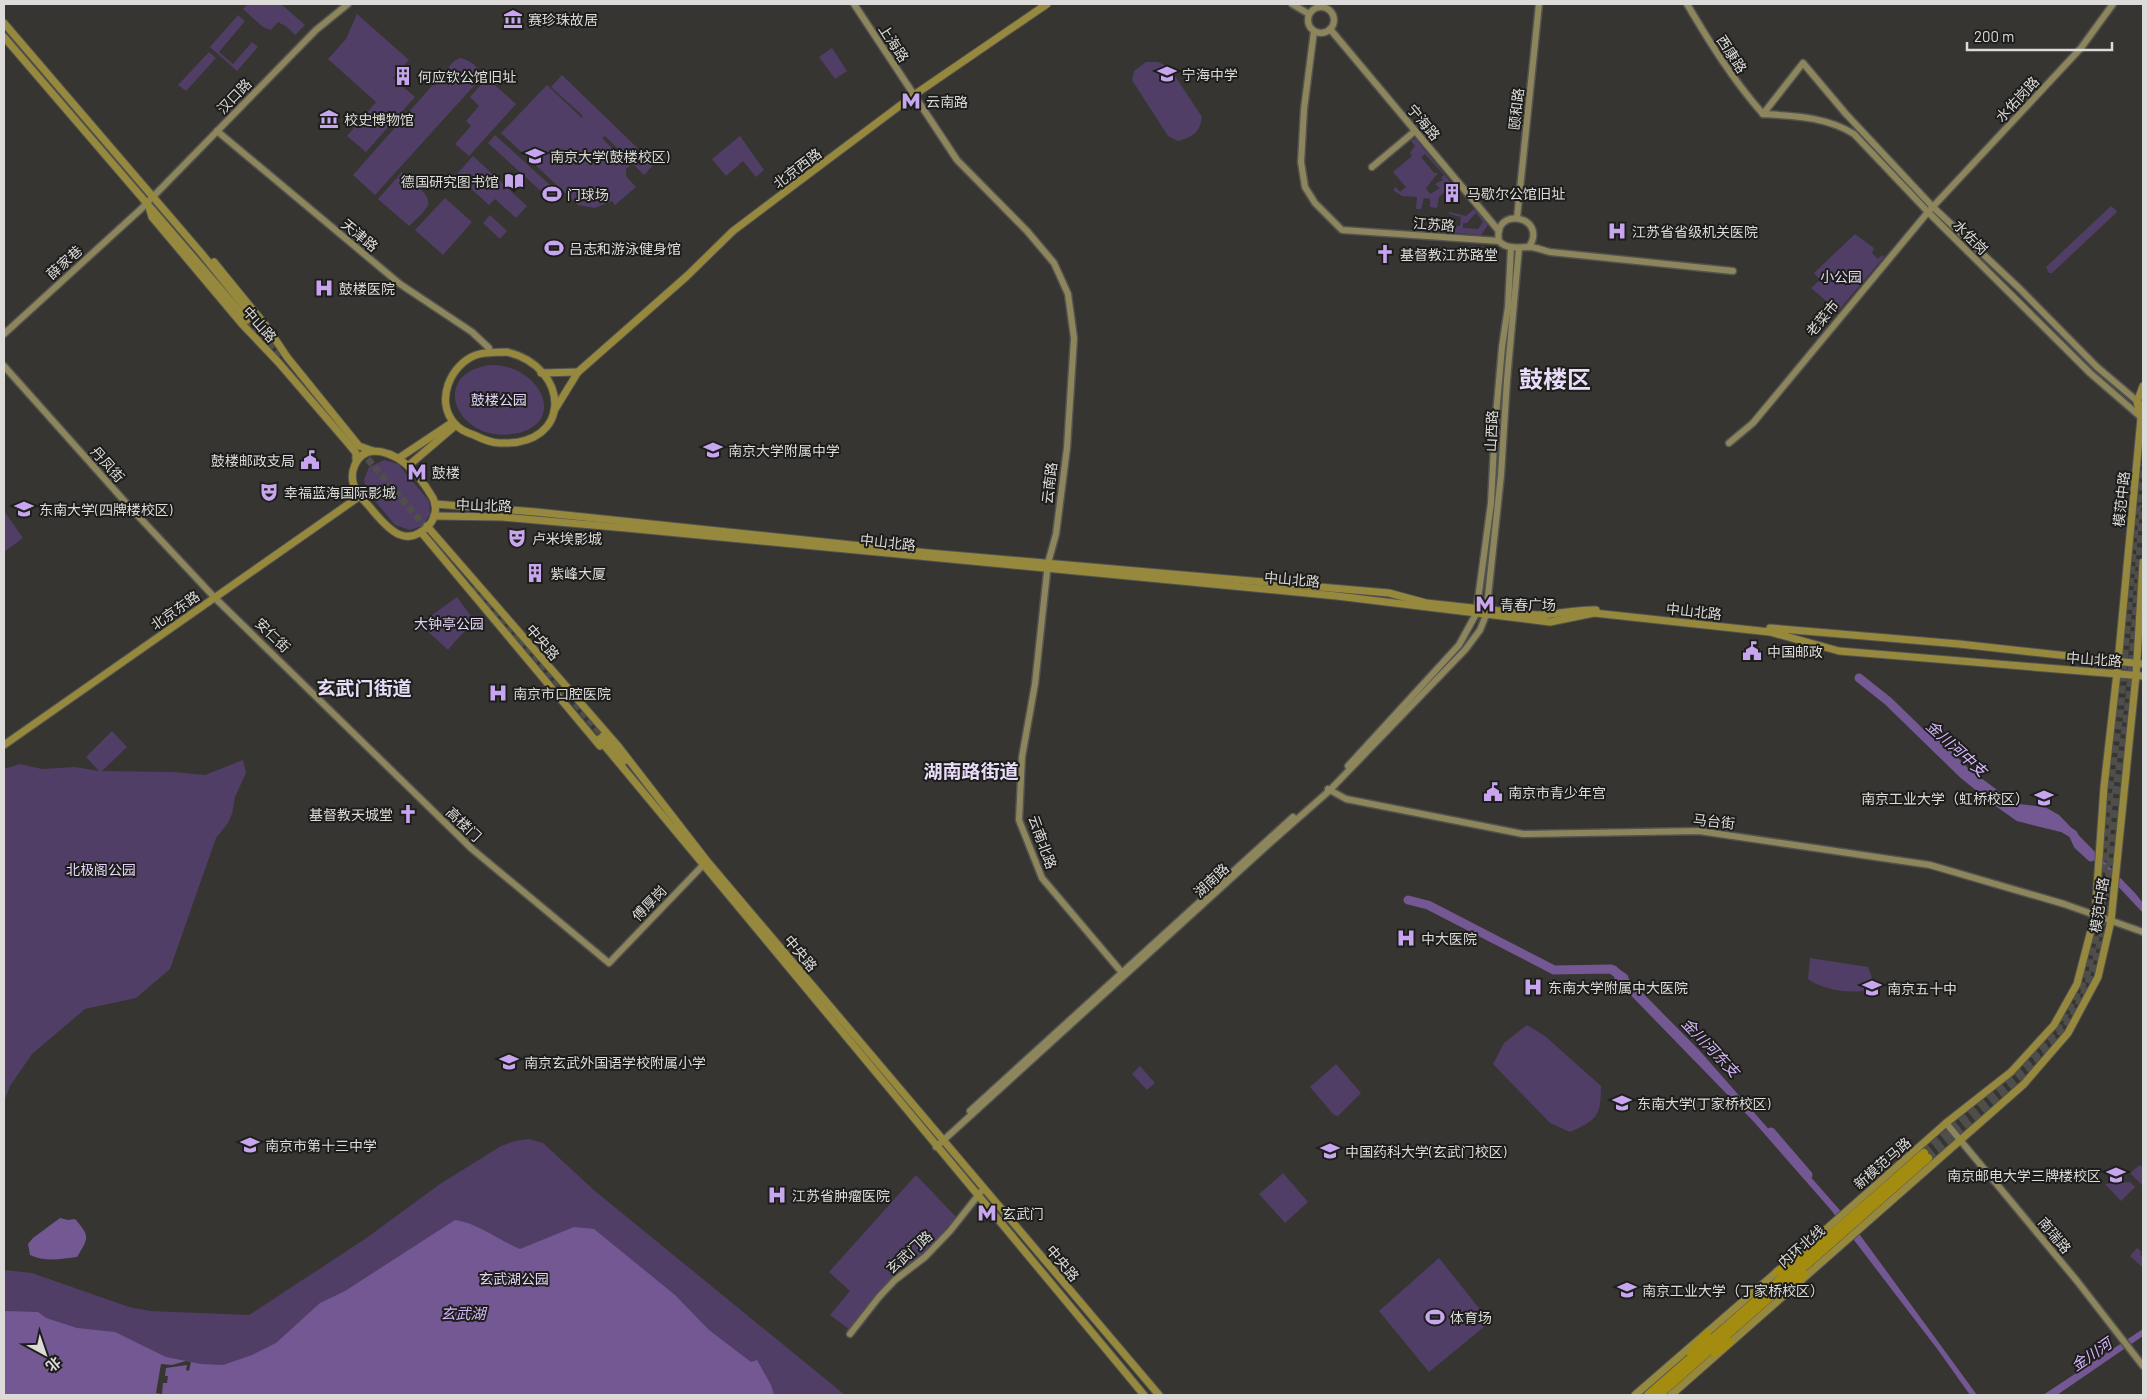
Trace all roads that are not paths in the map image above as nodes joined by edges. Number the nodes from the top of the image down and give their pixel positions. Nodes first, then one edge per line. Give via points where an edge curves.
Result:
1 (348, 4) edge
2 (854, 4) edge
3 (1047, 4) edge
4 (1292, 4) edge
5 (1539, 4) edge
6 (1687, 4) edge
7 (2113, 4) edge
8 (1309, 14) junction
9 (4, 23) edge
10 (1330, 29) junction
11 (1314, 31) junction
12 (4, 37) edge
13 (914, 95) junction
14 (1764, 114) junction
15 (217, 131) junction
16 (1415, 131) junction
17 (1372, 167) dead end
18 (150, 200) junction
19 (141, 209) joint
20 (1931, 210) junction
21 (1518, 218) junction
22 (1498, 231) junction
23 (1499, 241) junction
24 (1511, 247) junction
25 (1529, 247) junction
26 (1519, 248) junction
27 (1733, 271) dead end
28 (4, 334) edge
29 (489, 353) junction
30 (4, 366) edge
31 (578, 372) junction
32 (541, 373) junction
33 (2143, 386) edge
34 (2140, 404) edge
35 (554, 411) junction
36 (2142, 418) edge
37 (454, 423) junction
38 (1729, 443) dead end
39 (373, 451) junction
40 (400, 458) junction
41 (356, 460) junction
42 (408, 466) junction
43 (360, 496) junction
44 (435, 504) junction
45 (434, 516) junction
46 (427, 526) junction
47 (421, 532) junction
48 (2143, 562) edge
49 (1048, 566) junction
50 (215, 598) junction
51 (1477, 611) junction
52 (1486, 612) junction
53 (2118, 661) junction
54 (2140, 664) edge
55 (2117, 673) junction
56 (2140, 675) edge
57 (312, 692) joint
58 (4, 744) edge
59 (1328, 790) junction
60 (644, 794) junction
61 (704, 863) junction
62 (2094, 915) junction
63 (2111, 921) junction
64 (2143, 932) edge
65 (609, 963) joint
66 (1124, 974) junction
67 (1946, 1123) junction
68 (942, 1138) junction
69 (1960, 1140) junction
70 (935, 1145) junction
71 (984, 1188) junction
72 (977, 1196) junction
73 (1834, 1241) junction
74 (1822, 1253) junction
75 (1777, 1272) junction
76 (1791, 1290) junction
77 (1707, 1333) junction
78 (850, 1334) dead end
79 (1730, 1342) junction
80 (2143, 1366) edge
81 (1681, 1371) junction
82 (1144, 1395) edge
83 (1159, 1395) edge
84 (1635, 1395) edge
85 (1648, 1395) edge
86 (1659, 1395) edge
87 (1670, 1395) edge

1 - 15 street, 汉口路 via 316,30
2 - 13 street, 上海路
3 - 13 main road, 北京西路
4 - 8 street
5 - 21 street, 颐和路
6 - 14 street, 西康路 via 1716,54
7 - 20 street, 水佑岗路 via 2081,48
8 - 10 street via 1318,7 1329,10 1334,21
8 - 11 street via 1308,22
9 - 18 main road
10 - 11 street via 1322,33
10 - 16 street, 宁海路
11 - 23 street, 江苏路 via 1301,162 1305,187 1315,203 1342,230
12 - 18 main road, 中山路
13 - 31 main road, 北京西路 via 734,231
13 - 49 street, 云南路 via 957,160 1054,263 1068,294 1074,338 1070,407 1056,534
14 - 20 street, 水佐岗 via 1796,116 1842,126
14 - 20 street, 水佐岗 via 1803,63
15 - 18 street, 汉口路
15 - 29 street, 天津路 via 411,292 472,332 489,348
16 - 17 street
16 - 22 street, 宁海路
18 - 18 main road, 中山路 via 249,318 166,224
18 - 19 street, 汉口路
18 - 39 main road via 165,206 224,274 360,446
18 - 41 main road, 中山路 via 152,217 347,442 356,453
19 - 28 street, 薛家巷
20 - 34 street, 水佐岗 via 2020,289 2097,367
20 - 36 street, 水佐岗 via 2090,373
20 - 38 street, 老菜市 via 1753,423
21 - 22 street via 1505,221
21 - 25 street via 1532,228 1533,238
22 - 23 street
23 - 24 street, 江苏路
24 - 26 street, 江苏路
24 - 51 street, 山西路 via 1491,503
25 - 26 street, 江苏路
25 - 27 street, 江苏路 via 1550,252
26 - 52 street, 山西路 via 1506,380 1501,475
29 - 32 main road via 514,354
29 - 37 main road via 478,354 461,363 449,381 446,397
30 - 50 street, 丹凤街
31 - 32 main road
31 - 35 main road, 北京西路
32 - 35 main road via 554,389
33 - 34 main road
34 - 36 main road, 模范中路
35 - 37 main road via 542,432 513,442 497,443 482,439
36 - 53 main road, 模范中路
37 - 40 main road
37 - 42 main road
39 - 40 main road
39 - 41 main road via 365,452
40 - 42 main road
41 - 43 main road via 354,480
42 - 44 main road
43 - 47 main road via 394,533 409,536
43 - 50 main road, 北京东路
44 - 45 main road
44 - 49 main road, 中山北路
45 - 46 main road
45 - 49 main road, 中山北路 via 502,517
46 - 47 main road
46 - 61 main road, 中央路 via 618,746
47 - 60 main road, 中央路 via 611,760
48 - 54 main road, 模范中路
49 - 51 main road, 中山北路
49 - 66 street, 云南北路 via 1035,684 1022,757 1019,820 1042,878
50 - 57 street, 安仁街
50 - 58 main road, 北京东路
51 - 52 main road, 中山北路
51 - 59 street, 湖南路 via 1459,645
52 - 53 main road, 中山北路 via 1550,615 1577,609 1594,610
52 - 55 main road, 中山北路 via 1550,622 1594,613 1770,632 1839,651
52 - 59 street, 湖南路 via 1480,630 1465,650
53 - 54 main road, 中山北路
53 - 55 main road, 模范中路
54 - 56 main road, 模范中路
55 - 56 main road, 中山北路
55 - 62 main road, 模范中路
56 - 63 main road, 模范中路
57 - 65 street, 高楼门 via 472,849
59 - 62 street, 马台街 via 1346,799 1523,834 1699,831 1930,865
59 - 66 street, 湖南路 via 1266,840
60 - 61 main road, 中央路
60 - 61 main road, 中央路 via 601,738
61 - 65 street, 傅厚岗
61 - 68 main road, 中央路
61 - 70 main road, 中央路
62 - 63 street, 马台街
62 - 67 main road, 新模范马路 via 2077,984 2054,1025 2011,1072
63 - 64 street, 马台街
63 - 69 main road, 模范中路 via 2098,977 2068,1033 2024,1084
66 - 68 street, 湖南路
67 - 69 street, 南瑞路
67 - 75 main road, 新模范马路
68 - 70 street, 湖南路
68 - 71 main road, 中央路
69 - 73 main road, 模范中路 via 1868,1223
69 - 80 street, 南瑞路
70 - 72 main road, 中央路
71 - 72 street, 玄武门路
71 - 83 main road, 中央路
72 - 78 street, 玄武门路 via 950,1231 895,1280
72 - 82 main road, 中央路
73 - 73 highway, 内环北线 via 1859,1211 1926,1156 1858,1222
73 - 74 highway, 内环北线
73 - 75 highway
73 - 76 main road
73 - 81 highway, 内环北线
74 - 76 highway
74 - 81 highway, 内环北线
75 - 77 main road, 新模范马路
76 - 79 main road
77 - 81 highway
77 - 84 main road, 新模范马路
79 - 81 highway
79 - 87 main road
81 - 85 highway, 内环北线
81 - 86 highway, 内环北线

